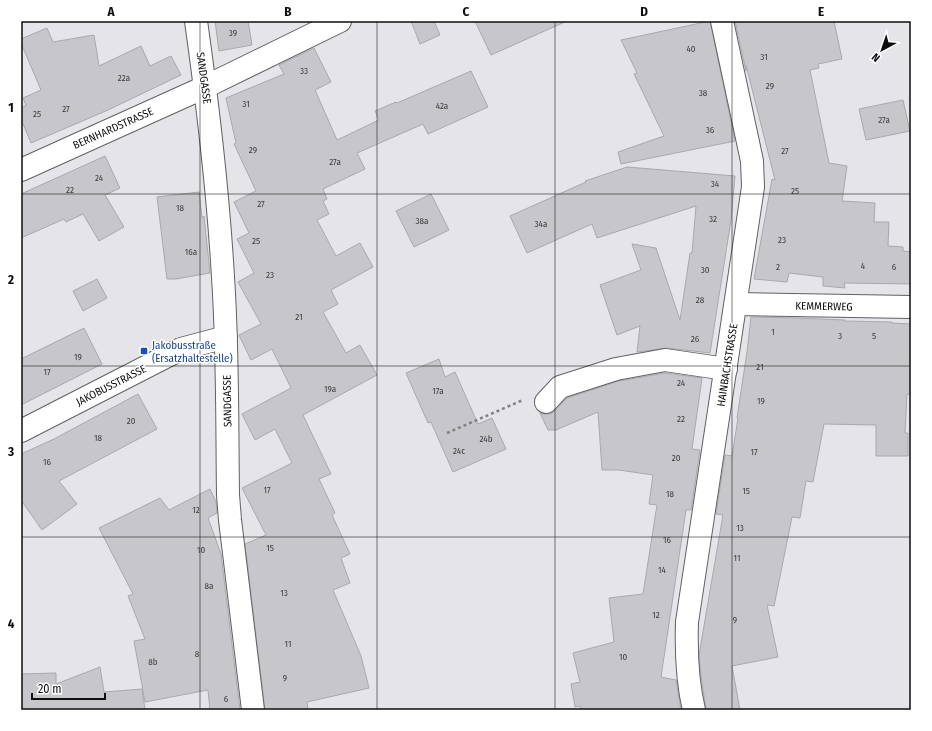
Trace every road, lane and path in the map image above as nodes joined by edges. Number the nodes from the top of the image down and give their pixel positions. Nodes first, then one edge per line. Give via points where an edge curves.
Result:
1 (196, 21) edge
2 (340, 21) edge
3 (722, 21) edge
4 (205, 87) junction
5 (21, 170) edge
6 (736, 304) junction
7 (911, 307) edge
8 (226, 337) junction
9 (726, 369) junction
10 (546, 402) joint
11 (21, 431) edge
12 (447, 433) dead end
13 (252, 710) edge
14 (694, 710) edge

1 - 4 street, SANDGASSE
2 - 4 street, BERNHARDSTRASSE
3 - 6 street, HAINBACHSTRASSE via 754,175
4 - 5 street, BERNHARDSTRASSE
4 - 8 street, SANDGASSE via 216,179
6 - 7 street, KEMMERWEG
6 - 9 street, HAINBACHSTRASSE
8 - 11 street, JAKOBUSSTRASSE via 181,349
8 - 13 street, SANDGASSE via 228,495
9 - 10 street via 665,360 651,362 616,369 560,387
9 - 14 street, HAINBACHSTRASSE via 687,622 687,667
10 - 12 path via 532,397

